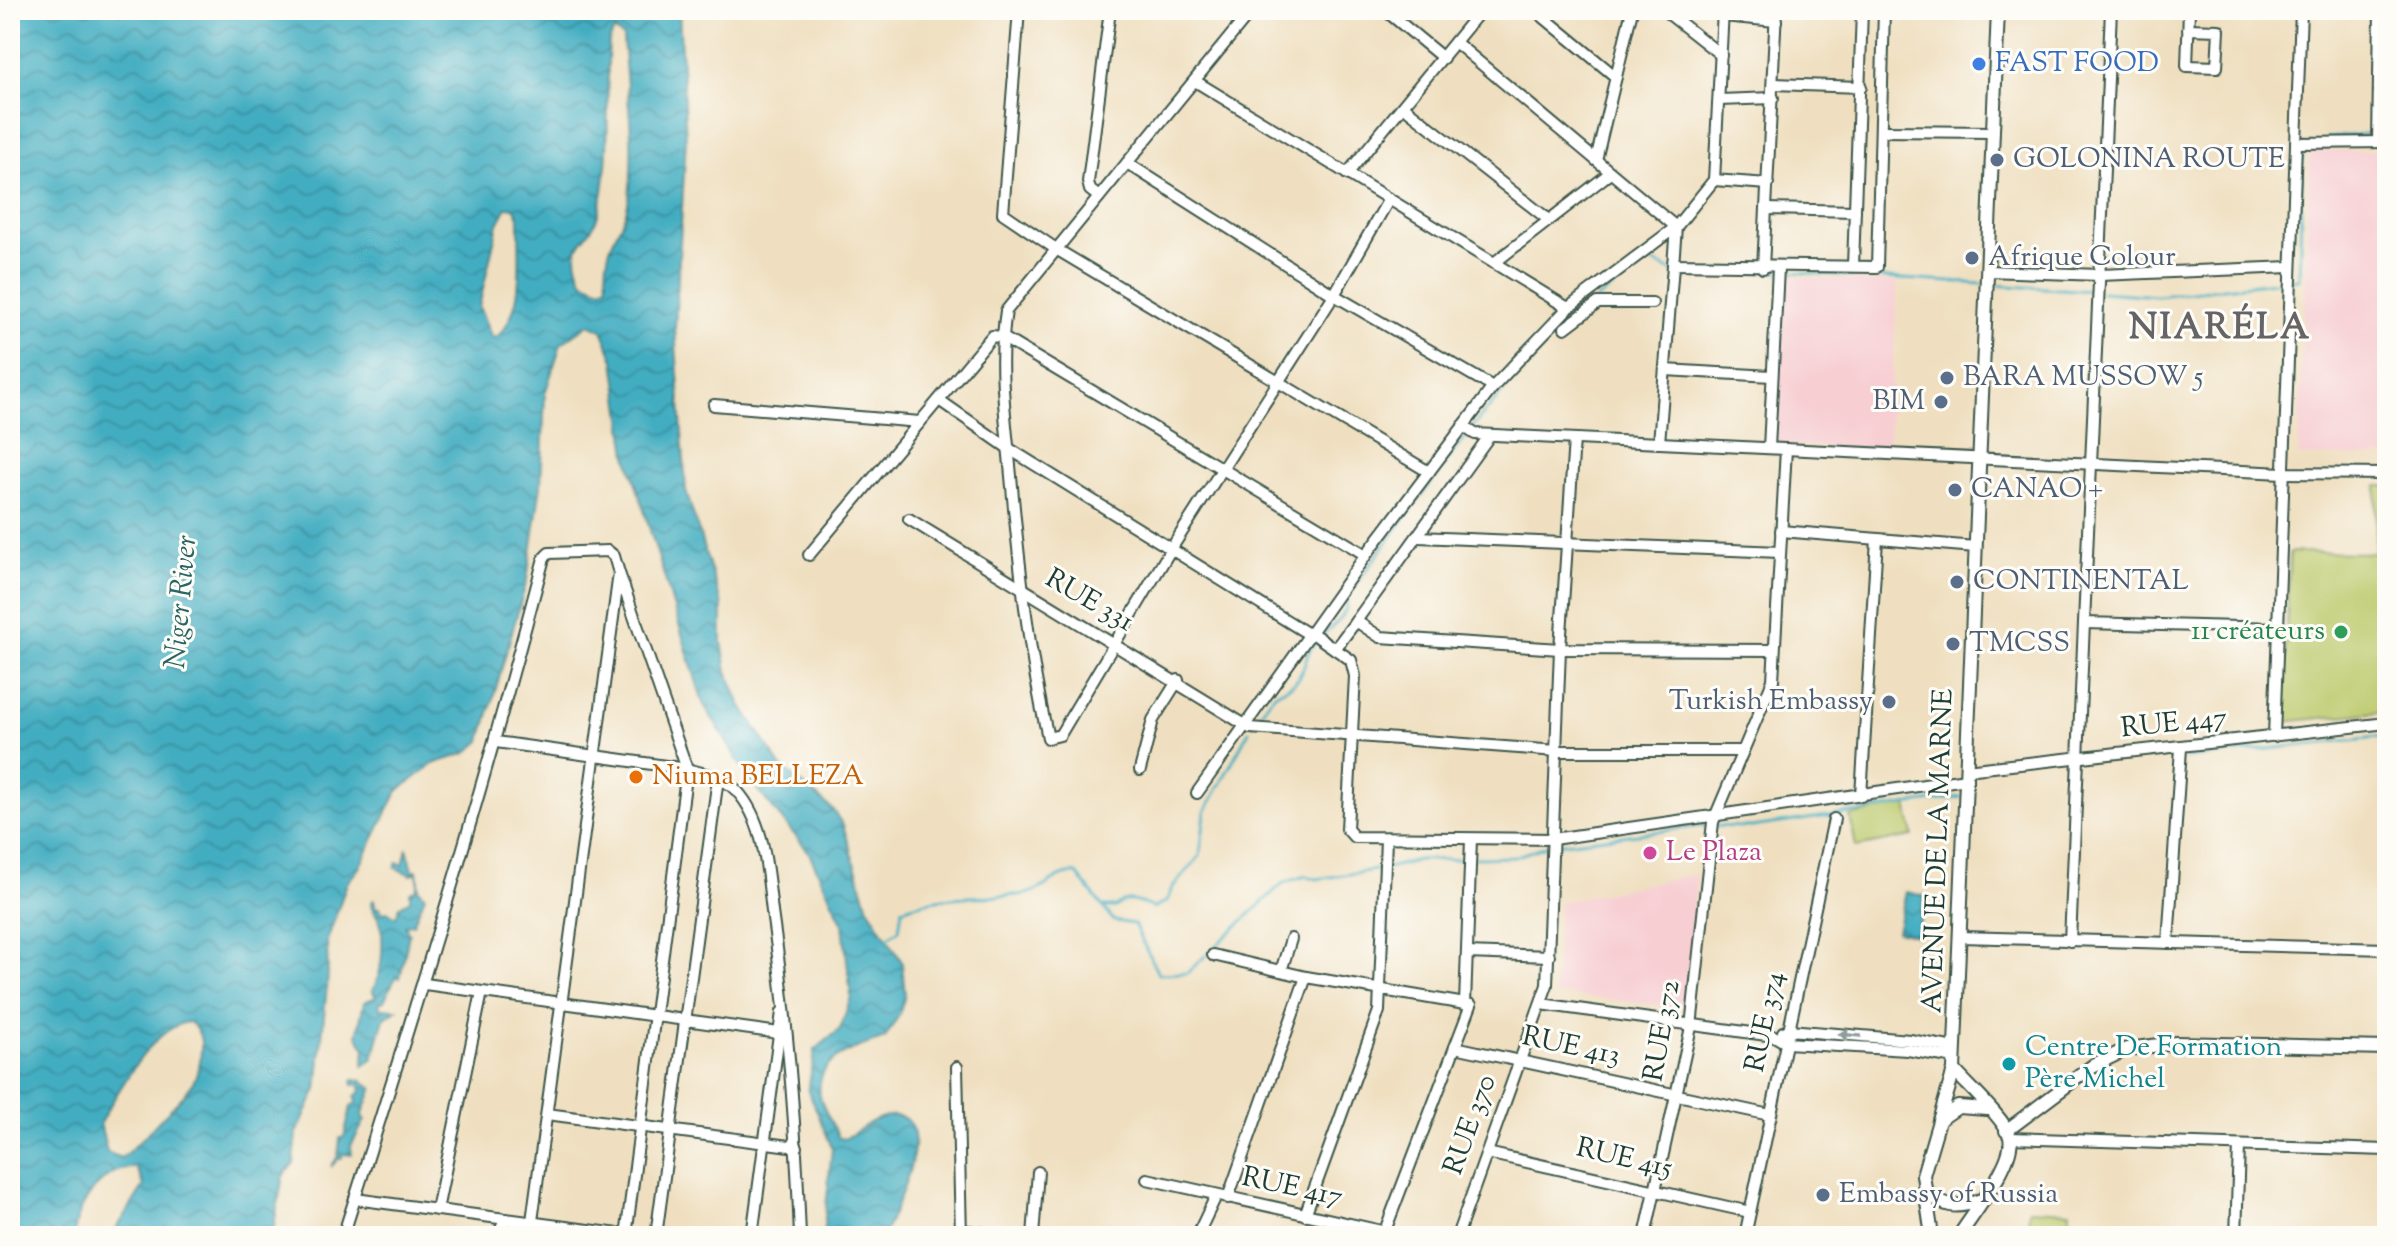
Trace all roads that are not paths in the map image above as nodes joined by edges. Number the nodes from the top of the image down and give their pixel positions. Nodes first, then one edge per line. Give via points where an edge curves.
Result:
1 (1019, 10) edge
2 (1110, 10) edge
3 (1252, 10) edge
4 (1385, 10) edge
5 (1481, 10) edge
6 (1535, 10) edge
7 (1632, 10) edge
8 (1664, 10) edge
9 (1862, 10) edge
10 (1884, 10) edge
11 (1998, 10) edge
12 (2111, 10) edge
13 (2189, 10) edge
14 (2301, 10) edge
15 (2380, 10) edge
16 (1723, 13) edge
17 (1776, 16) edge
18 (2188, 29) junction
19 (1455, 42) junction
20 (1721, 55) junction
21 (1443, 58) junction
22 (1616, 77) junction
23 (1195, 81) junction
24 (1773, 84) junction
25 (1861, 87) junction
26 (1773, 98) junction
27 (1719, 100) junction
28 (1403, 106) junction
29 (1881, 131) junction
30 (1993, 132) junction
31 (2383, 142) edge
32 (2296, 143) junction
33 (1596, 160) junction
34 (1127, 163) junction
35 (1610, 173) junction
36 (1347, 174) junction
37 (1714, 180) junction
38 (1768, 184) junction
39 (1099, 197) junction
40 (1389, 199) junction
41 (1766, 209) junction
42 (1855, 211) junction
43 (1549, 220) junction
44 (1676, 227) junction
45 (1056, 249) junction
46 (1494, 263) junction
47 (1673, 264) junction
48 (1853, 266) junction
49 (2291, 267) junction
50 (1763, 268) junction
51 (1778, 268) junction
52 (1987, 271) junction
53 (2100, 275) junction
54 (1334, 295) junction
55 (1594, 298) junction
56 (1652, 303) dead end
57 (1568, 308) junction
58 (1565, 328) dead end
59 (1002, 337) junction
60 (1665, 370) junction
61 (1772, 376) junction
62 (1277, 382) junction
63 (1493, 387) junction
64 (939, 400) junction
65 (714, 405) dead end
66 (920, 422) junction
67 (1468, 430) junction
68 (1490, 435) junction
69 (1574, 439) junction
70 (1659, 443) junction
71 (1008, 448) junction
72 (1769, 448) junction
73 (1786, 449) junction
74 (1979, 459) junction
75 (2091, 464) junction
76 (1223, 466) junction
77 (1429, 472) junction
78 (2284, 473) junction
79 (2387, 474) edge
80 (909, 519) dead end
81 (1781, 531) junction
82 (1418, 537) junction
83 (1877, 539) junction
84 (1568, 545) junction
85 (1976, 547) junction
86 (1171, 549) junction
87 (1780, 552) junction
88 (809, 555) dead end
89 (1366, 555) junction
90 (619, 573) junction
91 (1022, 590) junction
92 (1356, 621) junction
93 (2084, 623) junction
94 (2278, 628) junction
95 (1311, 634) junction
96 (1115, 643) junction
97 (1335, 649) junction
98 (1560, 649) junction
99 (1774, 650) junction
100 (1178, 680) junction
101 (2387, 723) edge
102 (1248, 727) junction
103 (2274, 736) junction
104 (1352, 738) junction
105 (496, 742) junction
106 (2181, 748) junction
107 (1557, 751) junction
108 (1741, 751) junction
109 (593, 756) junction
110 (2079, 758) junction
111 (687, 769) junction
112 (1140, 770) dead end
113 (1966, 775) junction
114 (718, 778) junction
115 (1197, 793) dead end
116 (1861, 796) junction
117 (1834, 819) dead end
118 (1714, 823) junction
119 (1386, 839) junction
120 (1471, 839) junction
121 (1553, 839) junction
122 (1960, 937) junction
123 (1291, 939) dead end
124 (2070, 941) junction
125 (2168, 943) junction
126 (2387, 949) edge
127 (1467, 953) junction
128 (1213, 955) dead end
129 (1549, 956) junction
130 (1281, 971) junction
131 (1306, 977) junction
132 (425, 984) junction
133 (1380, 990) junction
134 (482, 992) junction
135 (784, 994) junction
136 (562, 1003) junction
137 (1465, 1004) junction
138 (1541, 1004) junction
139 (655, 1016) junction
140 (685, 1020) junction
141 (1691, 1027) junction
142 (1789, 1030) junction
143 (779, 1033) junction
144 (1774, 1036) junction
145 (1786, 1043) junction
146 (1455, 1047) junction
147 (2387, 1048) edge
148 (1955, 1058) junction
149 (1520, 1061) junction
150 (957, 1067) dead end
151 (1676, 1095) junction
152 (1987, 1109) junction
153 (547, 1114) junction
154 (1770, 1115) junction
155 (1936, 1124) junction
156 (640, 1126) junction
157 (670, 1130) junction
158 (2008, 1134) junction
159 (765, 1143) junction
160 (2239, 1146) junction
161 (797, 1147) junction
162 (2387, 1150) edge
163 (1487, 1153) junction
164 (1038, 1172) dead end
165 (1147, 1179) dead end
166 (1923, 1189) junction
167 (1655, 1191) junction
168 (1222, 1197) junction
169 (355, 1199) junction
170 (1981, 1200) junction
171 (437, 1210) junction
172 (1750, 1212) junction
173 (1305, 1215) junction
174 (506, 1219) junction
175 (532, 1222) junction
176 (960, 1233) edge
177 (1384, 1234) edge
178 (626, 1235) edge
179 (343, 1236) edge
180 (497, 1236) edge
181 (530, 1236) edge
182 (656, 1236) edge
183 (752, 1236) edge
184 (800, 1236) edge
185 (1005, 1236) edge
186 (1033, 1236) edge
187 (1197, 1236) edge
188 (1404, 1236) edge
189 (1457, 1236) edge
190 (1645, 1236) edge
191 (1745, 1236) edge
192 (1932, 1236) edge
193 (1959, 1236) edge
194 (2236, 1236) edge

1 - 45 street via 1003,213
2 - 39 street via 1088,182
3 - 23 street
4 - 21 street
5 - 19 street
6 - 22 street
7 - 22 street
8 - 20 street
9 - 25 street
10 - 29 street
11 - 30 street, AVENUE DE LA MARNE
12 - 53 street
13 - 18 street
14 - 32 street
15 - 31 street
16 - 17 street
16 - 20 street
17 - 24 street
18 - 18 street via 2219,30 2217,67 2187,66
19 - 21 street
19 - 33 street
20 - 27 street
21 - 28 street
22 - 33 street
23 - 34 street
23 - 36 street
24 - 25 street
24 - 26 street
25 - 42 street
26 - 27 street
26 - 38 street
27 - 37 street
28 - 36 street
28 - 43 street
29 - 30 street
29 - 48 street via 1877,267
30 - 52 street, AVENUE DE LA MARNE
31 - 32 street
32 - 49 street
33 - 35 street
34 - 39 street
34 - 54 street
35 - 43 street
35 - 44 street
36 - 40 street
37 - 38 street
37 - 44 street
38 - 41 street
39 - 45 street
40 - 46 street
40 - 54 street
41 - 42 street
41 - 50 street
42 - 48 street
43 - 46 street
44 - 47 street
44 - 55 street
45 - 59 street via 1006,311
45 - 62 street
46 - 57 street
47 - 50 street
47 - 60 street
48 - 51 street
49 - 53 street
49 - 78 street
50 - 51 street
51 - 61 street
52 - 53 street
52 - 74 street, AVENUE DE LA MARNE
53 - 75 street
54 - 62 street
54 - 63 street
55 - 56 street
55 - 57 street
55 - 58 street
57 - 63 street
59 - 64 street via 992,336
59 - 71 street
59 - 76 street
60 - 61 street
60 - 70 street
61 - 72 street
62 - 76 street
62 - 77 street
63 - 67 street
64 - 66 street
64 - 71 street
65 - 66 street
66 - 88 street
67 - 68 street
67 - 77 street
68 - 69 street
68 - 82 street
69 - 70 street
69 - 84 street, RUE 370
70 - 72 street
71 - 86 street
71 - 91 street
72 - 73 street
73 - 74 street
73 - 81 street, RUE 372
74 - 75 street
74 - 85 street, AVENUE DE LA MARNE
75 - 78 street
75 - 93 street
76 - 86 street
76 - 89 street
77 - 89 street
78 - 79 street
78 - 94 street
80 - 91 street, RUE 331
81 - 83 street
81 - 87 street, RUE 372
82 - 84 street
82 - 92 street
83 - 85 street
83 - 116 street
84 - 87 street
84 - 98 street, RUE 370
85 - 113 street, AVENUE DE LA MARNE
86 - 95 street
86 - 96 street
87 - 99 street, RUE 372
89 - 95 street
90 - 105 street via 608,551 546,555
90 - 109 street
90 - 111 street
91 - 96 street, RUE 331
91 - 96 street via 1048,738 1060,735
92 - 97 street
92 - 98 street via 1380,637
93 - 94 street
93 - 110 street
94 - 103 street
95 - 97 street
95 - 102 street
96 - 100 street, RUE 331
97 - 104 street, RUE 447 via 1351,660 1355,676
98 - 99 street
98 - 107 street, RUE 370
99 - 108 street, RUE 372 via 1773,680
100 - 102 street, RUE 331
100 - 112 street via 1153,720
101 - 103 street, RUE 447
102 - 104 street
102 - 115 street
103 - 106 street, RUE 447
104 - 107 street
104 - 119 street, RUE 447 via 1347,829 1354,837
105 - 109 street
105 - 132 street
106 - 110 street, RUE 447
106 - 125 street
107 - 108 street
107 - 121 street, RUE 370
108 - 118 street, RUE 372
109 - 111 street
109 - 136 street
110 - 113 street, RUE 447
110 - 124 street
111 - 114 street
111 - 139 street
113 - 116 street, RUE 447
113 - 122 street, AVENUE DE LA MARNE
114 - 135 street via 737,791 762,842
114 - 140 street
116 - 118 street, RUE 447
117 - 142 street, RUE 374
118 - 121 street, RUE 447
118 - 141 street, RUE 372
119 - 120 street, RUE 447
119 - 133 street
120 - 121 street, RUE 447
120 - 127 street
121 - 129 street, RUE 370
122 - 124 street
122 - 148 street, AVENUE DE LA MARNE
123 - 130 street
124 - 125 street
125 - 126 street
127 - 129 street
127 - 137 street
128 - 130 street
129 - 138 street, RUE 370
130 - 131 street
131 - 133 street
131 - 168 street
132 - 134 street
132 - 169 street
133 - 137 street
133 - 173 street via 1379,1011
134 - 136 street
134 - 171 street
135 - 143 street
135 - 161 street
136 - 139 street
136 - 153 street
137 - 146 street via 1471,1005
138 - 141 street
138 - 149 street, RUE 370
139 - 140 street
139 - 156 street
140 - 143 street
140 - 157 street
141 - 144 street
141 - 151 street, RUE 372
142 - 144 street
142 - 145 street, RUE 374
148 -> 142 street via 1910,1040
143 - 159 street
144 - 145 street
145 - 148 street
145 - 154 street, RUE 374
146 - 149 street, RUE 413
146 - 177 street
147 - 158 street via 2176,1043 2127,1049 2082,1073
148 - 152 street
148 - 155 street, AVENUE DE LA MARNE
149 - 151 street, RUE 413
149 - 163 street, RUE 370
150 - 176 street
151 - 154 street, RUE 413
151 - 167 street, RUE 372
152 - 155 street via 1958,1107
152 - 158 street
153 - 156 street
153 - 175 street
154 - 172 street, RUE 374
155 - 166 street
156 - 157 street
156 - 178 street
157 - 159 street
157 - 182 street
158 - 160 street
158 - 170 street via 2009,1153
159 - 161 street
159 - 183 street
160 - 162 street
160 - 194 street
161 - 184 street
163 - 167 street, RUE 415
163 - 189 street, RUE 370
164 - 186 street
165 - 168 street, RUE 417
166 - 170 street via 1947,1206 1962,1208
166 - 192 street
167 - 172 street, RUE 415
167 - 190 street, RUE 372
168 - 173 street, RUE 417
168 - 187 street
169 - 171 street
169 - 179 street
170 - 193 street
171 - 174 street
172 - 191 street, RUE 374
173 - 177 street, RUE 417
174 - 175 street
174 - 180 street
175 - 178 street
175 - 181 street
176 - 185 street
177 - 188 street, RUE 417

